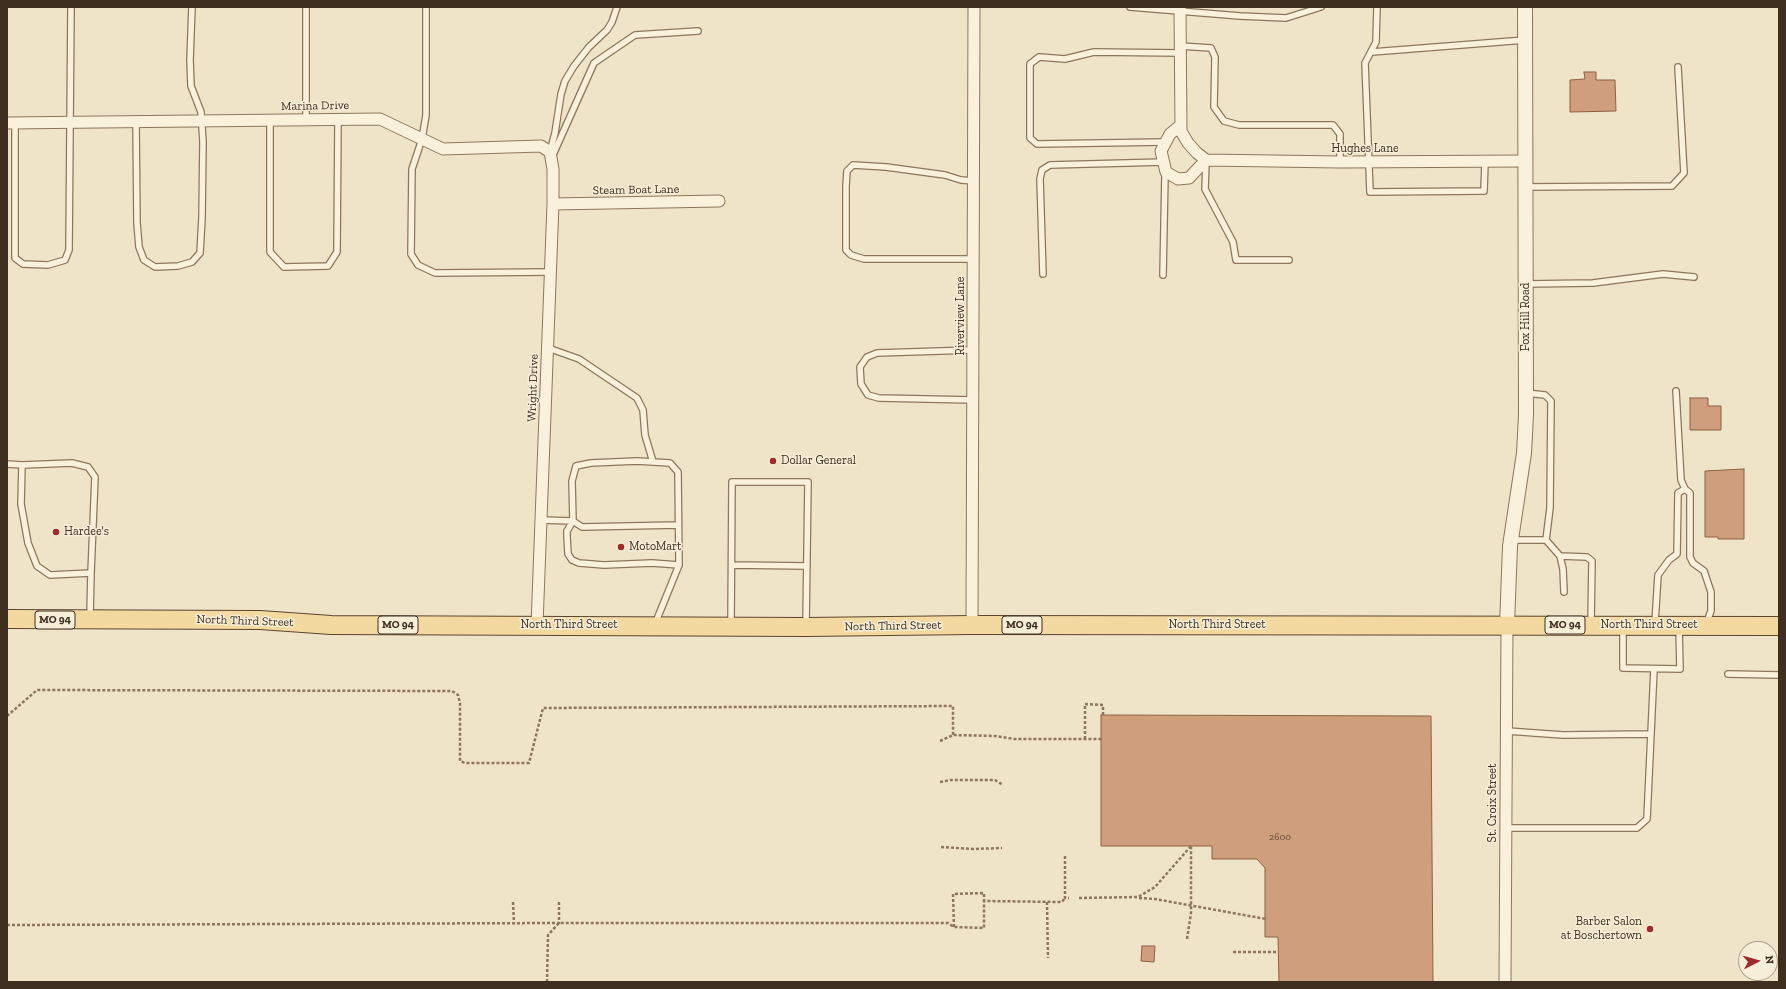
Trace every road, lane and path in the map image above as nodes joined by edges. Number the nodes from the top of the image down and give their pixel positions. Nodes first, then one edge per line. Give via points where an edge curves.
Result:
1 (71, 7) edge
2 (192, 7) edge
3 (306, 7) edge
4 (426, 7) edge
5 (617, 7) edge
6 (974, 7) edge
7 (1130, 7) edge
8 (1144, 7) edge
9 (1321, 7) edge
10 (1377, 7) edge
11 (1525, 7) edge
12 (1180, 9) edge
13 (1210, 10) edge
14 (698, 31) dead end
15 (1525, 40) junction
16 (1180, 50) junction
17 (1372, 52) junction
18 (1678, 67) dead end
19 (338, 119) junction
20 (270, 120) junction
21 (306, 120) junction
22 (136, 121) junction
23 (202, 121) junction
24 (71, 122) junction
25 (11, 123) edge
26 (1181, 125) junction
27 (422, 139) junction
28 (1166, 142) junction
29 (550, 155) junction
30 (1206, 160) junction
31 (1164, 162) junction
32 (1340, 162) junction
33 (1369, 162) junction
34 (1485, 162) junction
35 (1525, 162) junction
36 (974, 181) junction
37 (1525, 188) junction
38 (719, 201) dead end
39 (553, 204) junction
40 (974, 259) junction
41 (1289, 260) dead end
42 (550, 272) junction
43 (1043, 274) dead end
44 (1163, 275) dead end
45 (1694, 277) dead end
46 (1525, 284) junction
47 (548, 348) junction
48 (974, 350) junction
49 (1676, 391) dead end
50 (1526, 393) junction
51 (974, 400) junction
52 (653, 462) junction
53 (7, 464) edge
54 (22, 465) junction
55 (1685, 489) junction
56 (541, 520) junction
57 (573, 521) junction
58 (678, 525) junction
59 (1511, 540) junction
60 (1546, 540) junction
61 (1560, 556) junction
62 (679, 565) junction
63 (732, 565) junction
64 (807, 566) junction
65 (90, 573) junction
66 (1564, 592) dead end
67 (12, 616) edge
68 (90, 620) junction
69 (537, 625) junction
70 (972, 625) junction
71 (1507, 625) junction
72 (1591, 625) junction
73 (1623, 625) junction
74 (1654, 625) junction
75 (654, 626) junction
76 (732, 626) junction
77 (1679, 626) junction
78 (1705, 626) junction
79 (1779, 626) edge
80 (806, 627) junction
81 (1654, 669) junction
82 (1728, 674) dead end
83 (1779, 674) edge
84 (1103, 715) dead end
85 (7, 716) edge
86 (1507, 731) junction
87 (1651, 734) junction
88 (953, 735) junction
89 (1085, 739) junction
90 (1101, 739) dead end
91 (940, 741) dead end
92 (940, 782) dead end
93 (1003, 784) dead end
94 (1506, 828) junction
95 (941, 847) dead end
96 (1002, 848) dead end
97 (1065, 856) dead end
98 (1079, 898) dead end
99 (1138, 898) junction
100 (984, 901) junction
101 (513, 902) dead end
102 (560, 902) dead end
103 (1047, 902) junction
104 (1190, 906) junction
105 (1266, 919) dead end
106 (559, 923) junction
107 (514, 924) junction
108 (7, 925) edge
109 (954, 927) junction
110 (1187, 939) dead end
111 (1233, 952) dead end
112 (1278, 952) dead end
113 (1048, 958) dead end
114 (547, 982) edge
115 (1506, 982) edge

1 - 24 lane
2 - 23 lane via 190,86
3 - 21 lane
4 - 27 lane via 426,114
5 - 29 lane via 607,30 589,47 565,81
6 - 36 street, Riverview Lane
7 - 8 lane
8 - 12 lane
9 - 13 lane via 1286,18 1240,16
10 - 17 lane via 1376,42
11 - 15 street, Fox Hill Road
12 - 13 lane
12 - 16 street
14 - 29 lane via 635,35 594,63
15 - 17 lane
15 - 35 street, Fox Hill Road
16 - 26 street
16 - 28 lane via 1094,52 1065,59 1039,57 1030,64 1030,138 1037,144
16 - 32 lane via 1211,48 1214,56 1214,107 1224,120 1239,125 1333,125 1340,134
17 - 33 lane via 1364,63
18 - 37 lane via 1684,173 1672,186
19 - 20 lane via 337,252 328,266 284,268 270,252
19 - 21 street, Marina Drive
19 - 27 street, Marina Drive via 380,119
20 - 21 street, Marina Drive
20 - 23 street, Marina Drive
22 - 23 street, Marina Drive
22 - 23 lane via 139,247 144,260 155,267 178,266 192,262 200,252
22 - 24 street, Marina Drive
24 - 25 street, Marina Drive
24 - 25 lane via 69,250 65,260 48,265 23,264 15,258
26 - 28 street via 1170,134
26 - 30 street via 1181,131 1188,143
27 - 29 street, Marina Drive via 443,149 541,146
27 - 42 lane via 412,169 411,254 418,265 436,273
28 - 31 street via 1161,151
29 - 39 street, Wright Drive
30 - 31 street via 1189,178 1178,179 1166,172
30 - 32 street, Hughes Lane
30 - 41 lane via 1205,189 1233,242 1236,260
31 - 43 lane via 1050,165 1042,170 1040,179
31 - 44 lane
32 - 33 street, Hughes Lane
33 - 34 street, Hughes Lane
33 - 34 lane via 1370,192 1484,191
34 - 35 street, Hughes Lane
35 - 37 street, Fox Hill Road
36 - 40 street, Riverview Lane
36 - 40 lane via 886,167 853,165 848,171 846,250 851,255 864,259
37 - 46 street, Fox Hill Road
38 - 39 street, Steam Boat Lane
39 - 42 street, Wright Drive
40 - 48 street, Riverview Lane
42 - 47 street, Wright Drive
45 - 46 lane via 1663,274 1593,283
46 - 50 street, Fox Hill Road
47 - 52 lane via 579,360 637,398 643,410 645,435
47 - 56 street, Wright Drive
48 - 51 street, Riverview Lane
48 - 51 lane via 877,353 867,357 860,367 861,384 868,395 879,398
49 - 55 lane via 1681,480
50 - 59 street, Fox Hill Road via 1524,453
50 - 60 lane via 1545,395 1550,401 1549,527
51 - 70 street, Riverview Lane
52 - 57 lane via 592,463 576,466 572,481
52 - 58 lane via 670,463 678,472
53 - 54 lane
54 - 65 lane via 21,504 28,543 38,566 50,575
54 - 65 lane via 72,463 88,467 95,478
55 - 74 lane via 1678,493 1677,554 1658,575
55 - 78 lane via 1690,493 1690,557 1693,563 1704,571 1712,592 1711,612
56 - 57 lane
56 - 69 street, Wright Drive
57 - 58 lane via 582,527
57 - 62 lane via 567,530 568,554 572,560 579,563
58 - 62 lane
59 - 60 lane
59 - 71 street, Fox Hill Road
60 - 61 lane
61 - 66 lane
61 - 72 lane via 1587,557 1592,561
62 - 75 lane
63 - 64 lane
63 - 64 lane via 732,482 808,482
63 - 76 lane
64 - 80 lane
65 - 68 lane
67 - 68 main road, North Third Street / MO 94
68 - 69 main road, North Third Street / MO 94 via 260,620 331,625
69 - 75 main road, North Third Street / MO 94
70 - 71 main road, North Third Street / MO 94
70 - 80 main road, North Third Street / MO 94
71 - 72 main road, North Third Street / MO 94
71 - 86 street, St. Croix Street
72 - 73 main road, North Third Street / MO 94
73 - 74 main road, North Third Street / MO 94
73 - 81 lane via 1623,668
74 - 77 main road, North Third Street / MO 94
75 - 76 main road, North Third Street / MO 94
76 - 80 main road, North Third Street / MO 94
77 - 78 main road, North Third Street / MO 94
77 - 81 lane via 1680,669
78 - 79 main road, North Third Street / MO 94
81 - 87 lane
82 - 83 lane
84 - 89 path via 1103,705 1085,704
85 - 88 path via 37,690 452,691 458,695 460,703 460,761 465,763 529,763 543,708 954,706
86 - 87 lane via 1563,735
86 - 94 street, St. Croix Street
87 - 94 lane via 1648,819 1637,828
88 - 89 path via 1014,739
88 - 91 path
89 - 90 path
92 - 93 path via 995,780
94 - 115 street, St. Croix Street
95 - 96 path
97 - 103 path via 1067,898 1062,902
98 - 99 path
99 - 104 path
99 - 104 path via 1155,887 1190,846
100 - 103 path
100 - 109 path via 984,928
100 - 109 path via 984,893 954,894
101 - 107 path
102 - 106 path
103 - 113 path
104 - 105 path
104 - 110 path
106 - 107 path
106 - 109 path via 948,923
106 - 114 path via 548,935
107 - 108 path
111 - 112 path

